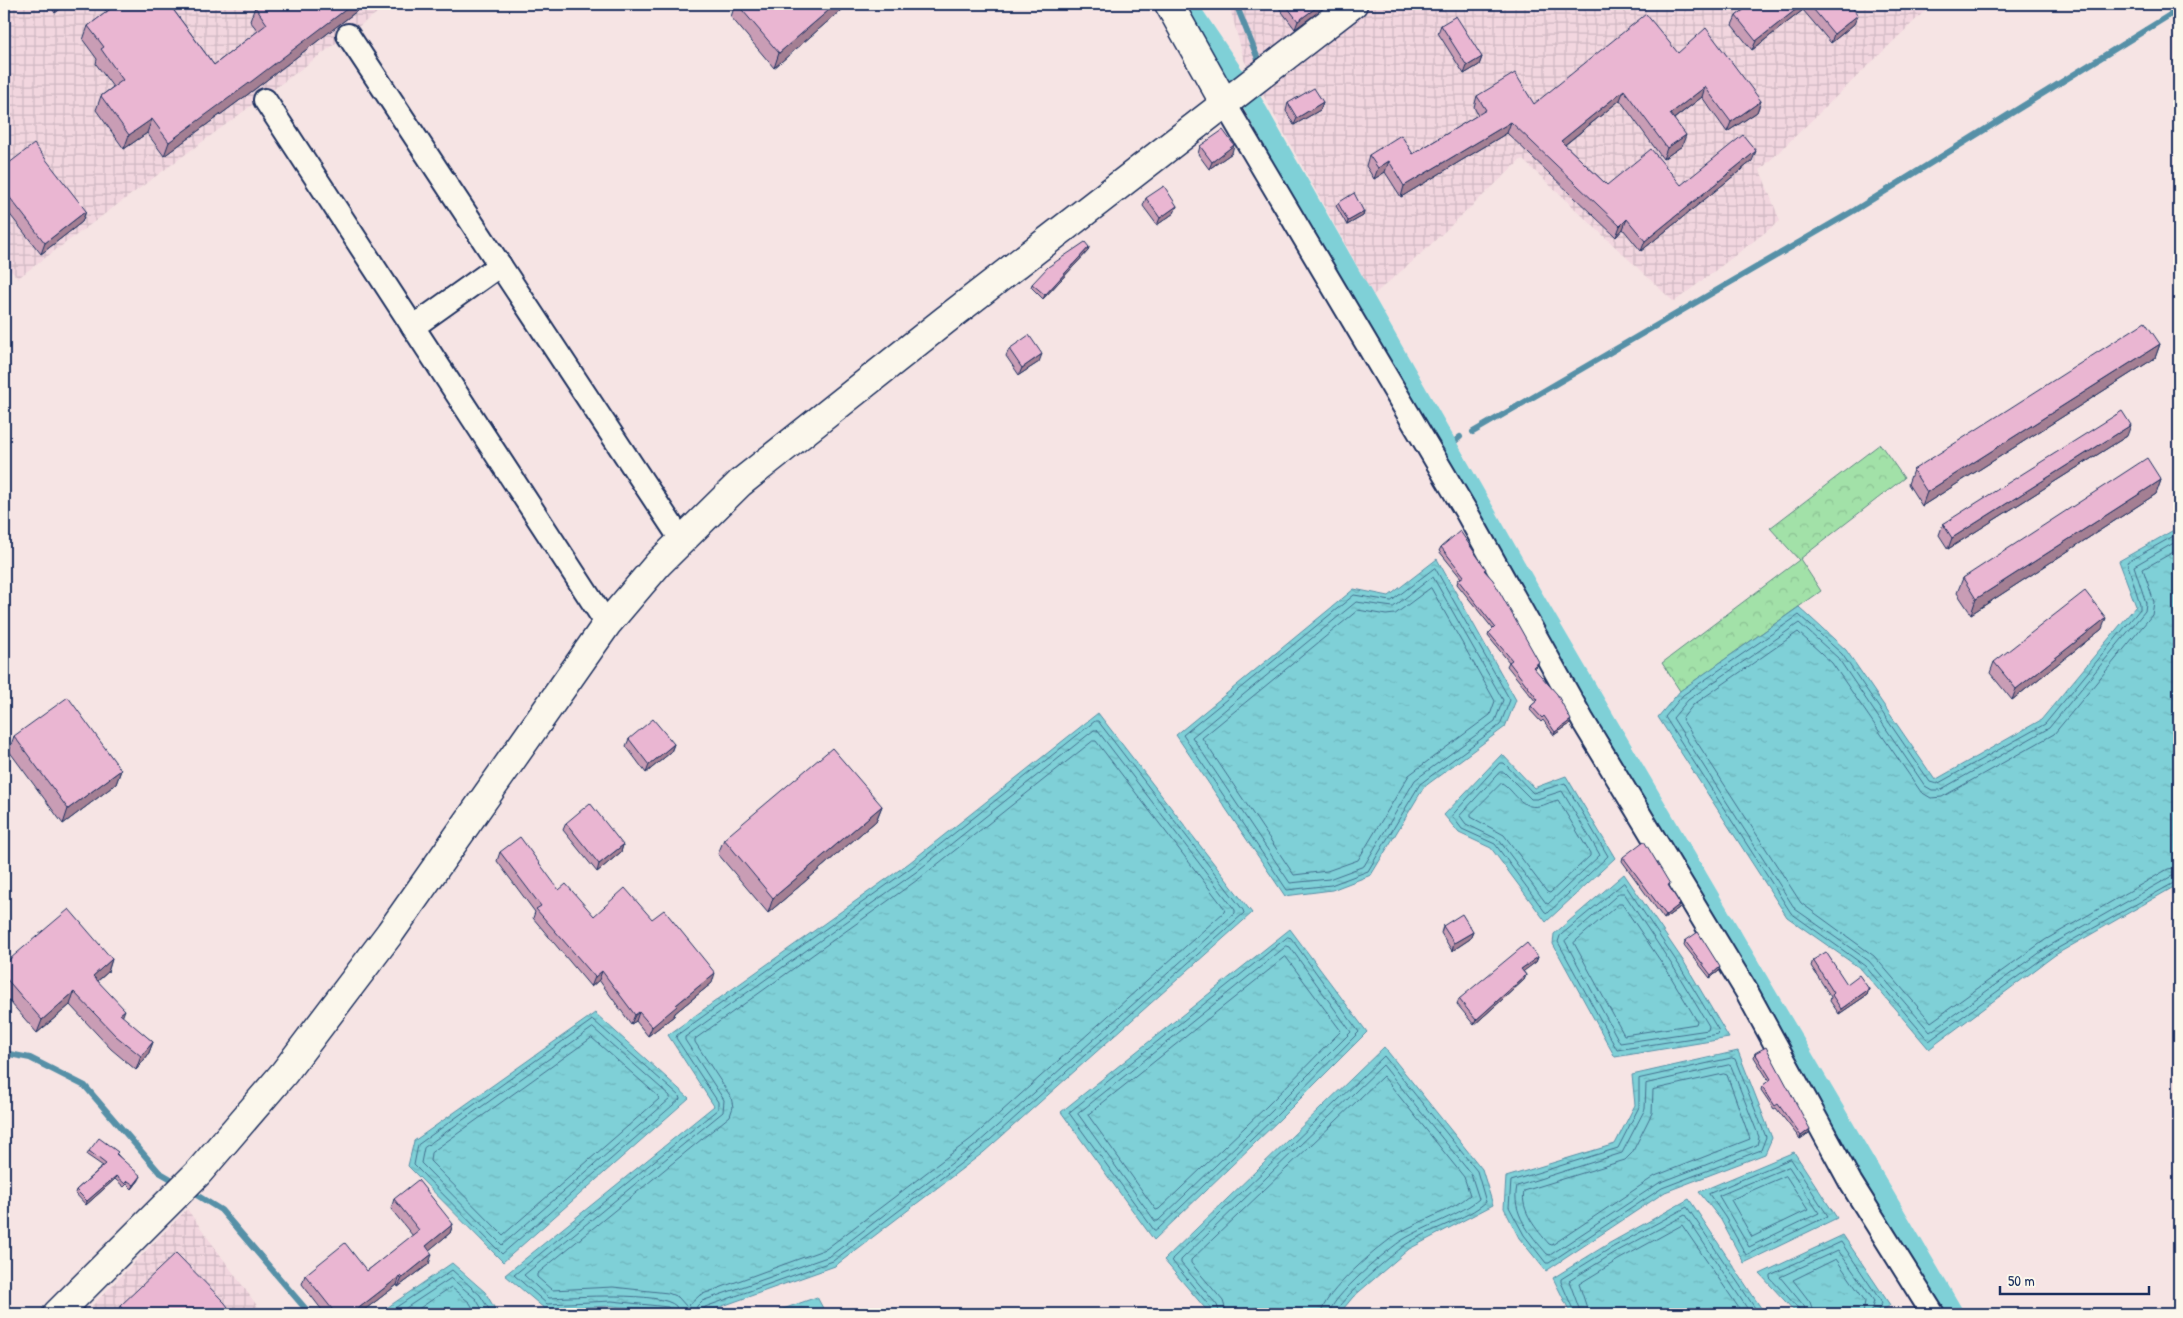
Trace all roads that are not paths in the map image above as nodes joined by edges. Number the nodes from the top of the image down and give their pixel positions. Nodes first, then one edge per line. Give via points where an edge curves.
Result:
1 (1169, 4) edge
2 (1353, 4) edge
3 (348, 35) dead end
4 (1240, 92) junction
5 (265, 100) dead end
6 (500, 265) junction
7 (413, 327) junction
8 (682, 541) junction
9 (607, 624) junction
10 (57, 1314) edge
11 (1933, 1314) edge

1 - 4 main road
2 - 4 main road
3 - 6 street
4 - 8 main road via 740,483
4 - 11 street via 1582,721 1747,992 1851,1183
5 - 7 street
6 - 7 street
6 - 8 street
7 - 9 street
8 - 9 main road
9 - 10 main road via 390,933 284,1072 198,1173

